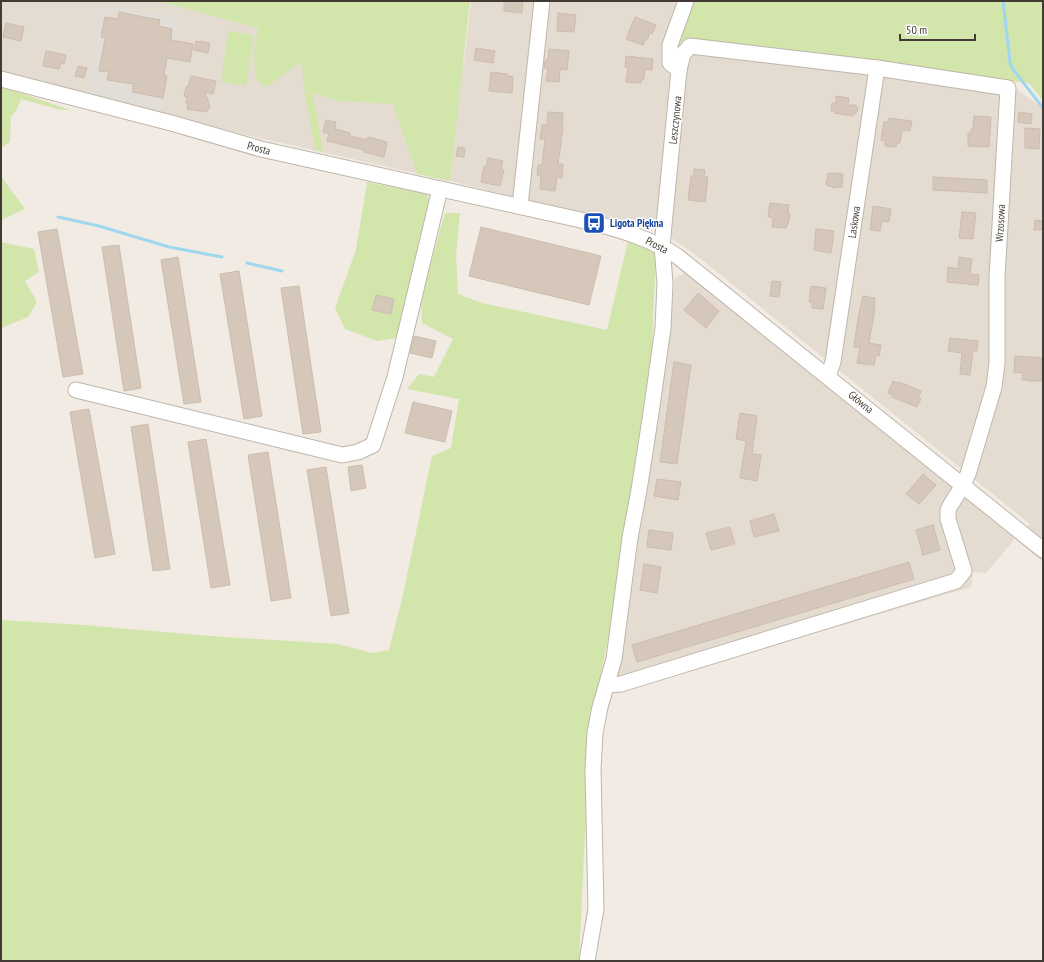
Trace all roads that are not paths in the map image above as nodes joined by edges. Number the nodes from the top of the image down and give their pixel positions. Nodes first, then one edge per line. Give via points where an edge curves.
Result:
1 (542, 1) edge
2 (686, 1) edge
3 (877, 68) junction
4 (679, 70) junction
5 (1, 79) edge
6 (440, 188) junction
7 (520, 206) junction
8 (662, 246) junction
9 (677, 256) joint
10 (828, 376) junction
11 (76, 390) dead end
12 (963, 485) junction
13 (1043, 550) edge
14 (607, 685) junction
15 (587, 961) edge

1 - 7 street
2 - 4 street via 670,45 670,63
3 - 4 street, Leszczynowa via 690,46 684,54
3 - 10 street, Laskowa via 833,362
3 - 12 street, Wrzosowa via 1008,88 997,277 996,371 994,387
4 - 8 street, Leszczynowa
5 - 6 street, Prosta via 261,149
6 - 7 street, Prosta
6 - 11 street via 395,377 373,446 342,455
7 - 8 street, Prosta via 628,232
8 - 9 street, Prosta
8 - 14 street, Leszczynowa via 665,283 663,328 614,659
9 - 10 street, Główna
10 - 12 street, Główna
12 - 13 street, Główna
12 - 14 street via 948,510 948,518 964,571 956,581 621,684
14 - 15 street, Leszczynowa via 594,750 596,909

